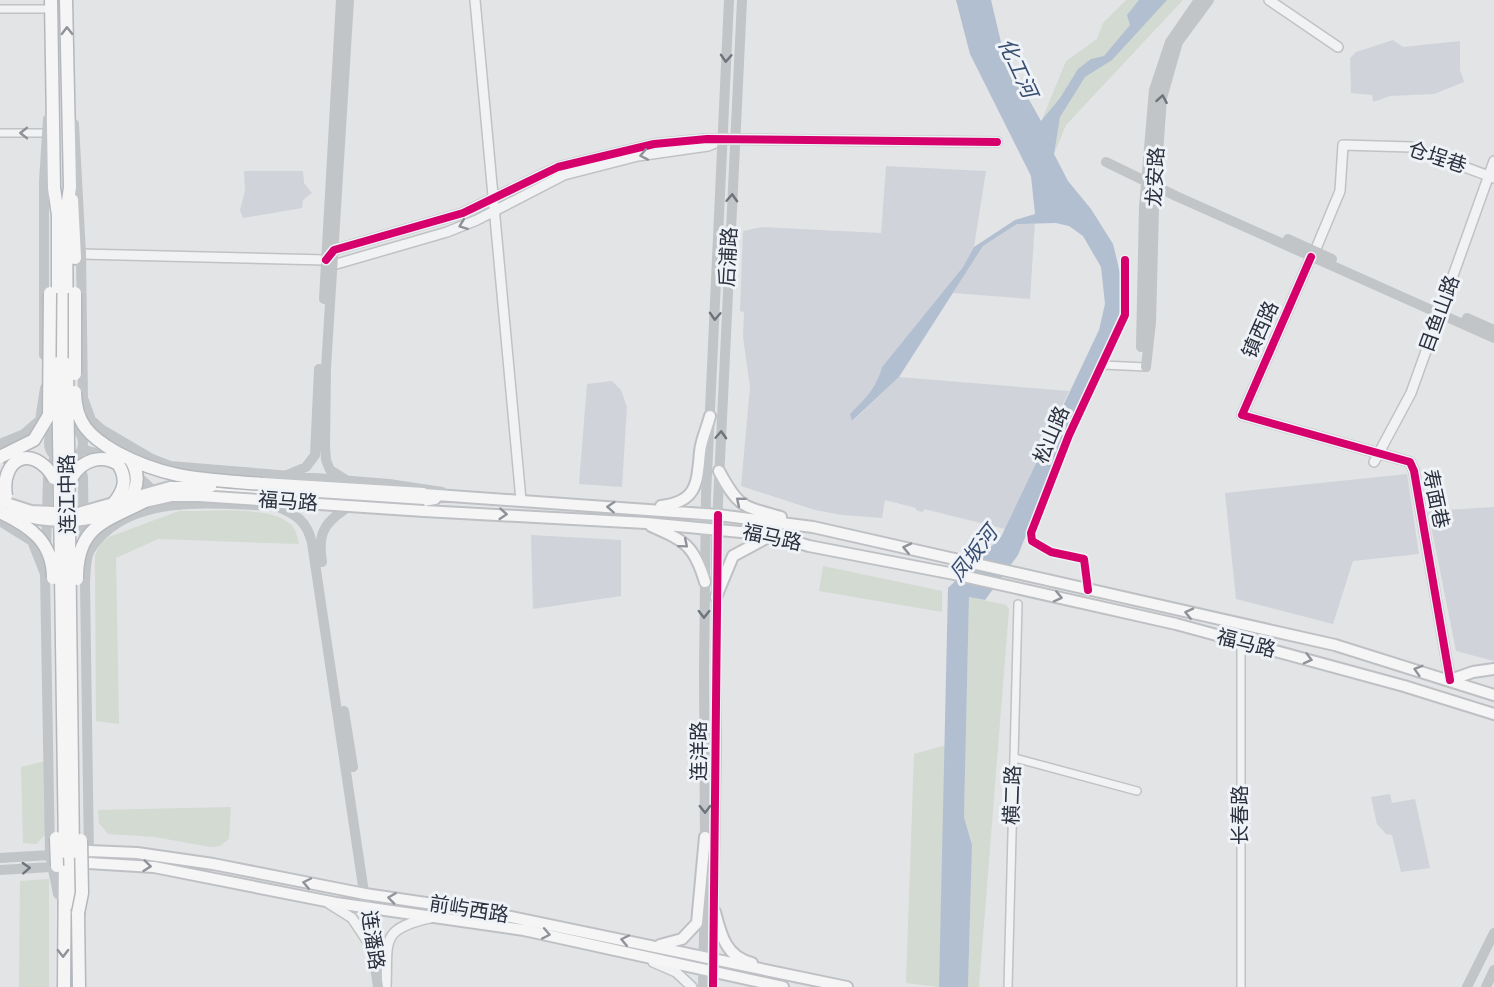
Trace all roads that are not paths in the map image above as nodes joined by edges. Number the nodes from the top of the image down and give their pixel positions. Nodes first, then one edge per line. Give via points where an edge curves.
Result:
1 (66, 0) edge
2 (341, 0) edge
3 (349, 0) edge
4 (475, 0) edge
5 (729, 0) edge
6 (742, 0) edge
7 (1199, 0) edge
8 (1209, 0) edge
9 (1269, 0) edge
10 (52, 5) edge
11 (0, 9) edge
12 (1338, 47) dead end
13 (67, 57) junction
14 (52, 58) junction
15 (0, 133) edge
16 (47, 133) junction
17 (722, 141) junction
18 (735, 141) junction
19 (997, 142) dead end
20 (1343, 145) joint
21 (1107, 158) dead end
22 (1494, 161) edge
23 (1492, 177) edge
24 (1151, 179) junction
25 (493, 199) junction
26 (494, 211) junction
27 (62, 215) junction
28 (334, 250) junction
29 (81, 254) junction
30 (1313, 254) junction
31 (1125, 260) dead end
32 (330, 262) junction
33 (1441, 311) junction
34 (1494, 330) edge
35 (1494, 338) edge
36 (1103, 365) junction
37 (1142, 367) joint
38 (83, 398) junction
39 (43, 402) junction
40 (1242, 415) joint
41 (710, 416) junction
42 (80, 434) junction
43 (51, 435) junction
44 (17, 437) junction
45 (123, 441) junction
46 (80, 452) junction
47 (1379, 452) junction
48 (1, 454) edge
49 (53, 454) junction
50 (131, 460) junction
51 (1374, 462) dead end
52 (719, 471) junction
53 (0, 473) edge
54 (282, 477) junction
55 (355, 482) junction
56 (64, 491) junction
57 (423, 494) joint
58 (462, 496) junction
59 (147, 500) junction
60 (521, 500) junction
61 (168, 505) junction
62 (118, 506) junction
63 (276, 506) junction
64 (631, 508) junction
65 (3, 510) edge
66 (344, 510) junction
67 (462, 511) junction
68 (712, 514) junction
69 (646, 523) junction
70 (813, 526) junction
71 (711, 528) junction
72 (772, 535) junction
73 (45, 574) junction
74 (85, 582) junction
75 (705, 582) junction
76 (1088, 590) junction
77 (716, 597) junction
78 (1018, 604) dead end
79 (1241, 644) junction
80 (1494, 669) edge
81 (1450, 680) junction
82 (1494, 695) edge
83 (1494, 714) edge
84 (1015, 758) junction
85 (1137, 791) dead end
86 (705, 837) junction
87 (89, 851) junction
88 (69, 852) junction
89 (0, 858) edge
90 (53, 862) junction
91 (88, 863) junction
92 (0, 870) edge
93 (82, 894) junction
94 (368, 894) junction
95 (323, 901) junction
96 (370, 908) junction
97 (715, 912) junction
98 (78, 913) junction
99 (62, 914) junction
100 (435, 917) junction
101 (1494, 933) edge
102 (654, 946) junction
103 (373, 949) junction
104 (634, 953) junction
105 (709, 960) junction
106 (1494, 970) edge
107 (709, 971) junction
108 (769, 984) junction
109 (842, 986) edge
110 (64, 987) edge
111 (79, 987) edge
112 (378, 987) edge
113 (386, 987) edge
114 (692, 987) edge
115 (704, 987) edge
116 (713, 987) edge
117 (740, 987) edge
118 (783, 987) edge
119 (1008, 987) edge
120 (1241, 987) edge
121 (1467, 987) edge
122 (1486, 987) edge

13 -> 1 highway, 连江中路
2 - 32 main road
3 - 28 main road
4 - 25 street
5 -> 17 main road, 后浦路
6 - 18 main road, 后浦路
7 - 24 main road, 龙安路 via 1176,32 1156,77 1150,114
24 -> 8 main road, 龙安路 via 1169,69 1185,31
9 - 12 street
10 - 11 street
10 - 14 highway, 连江中路
13 - 27 highway, 连江中路 via 70,187
13 - 29 main road
14 - 16 main road
14 - 27 highway, 连江中路 via 54,188
16 -> 15 street
16 - 39 main road
17 - 18 street
17 - 25 street via 654,144 588,158 558,167
17 -> 26 street via 576,171
17 -> 41 main road, 后浦路
18 - 19 street
52 -> 18 main road, 后浦路
20 - 23 street, 仓埕巷 via 1411,147
20 - 30 street, 镇西路 via 1340,191
21 - 24 main road
22 - 23 street, 目鱼山路
23 - 33 street, 目鱼山路
24 - 30 main road
24 - 37 main road, 龙安路
25 - 26 street
25 - 28 street via 463,213
26 -> 32 street via 432,237
26 - 60 street
27 - 48 highway, bridge via 49,414 34,440
27 - 50 highway, bridge via 77,414 83,428 96,441
27 - 56 highway, 连江中路, bridge
28 - 32 main road
29 - 32 street
29 - 38 main road
30 - 33 main road
30 - 40 street, 镇西路
31 - 36 street, 松山路 via 1126,309
32 - 54 main road via 315,452 306,467
32 - 55 main road via 325,455 335,476
33 - 34 main road
33 - 35 main road
33 - 47 street, 目鱼山路 via 1411,393
36 - 37 street
36 - 76 street, 松山路 via 1069,435 1031,533 1032,541 1043,550 1084,559
38 - 42 main road
38 - 45 main road via 91,420
39 - 43 main road
39 - 44 main road via 40,420
40 - 47 street, 寿面巷
41 - 64 main road via 700,451 699,478 693,490 673,504
41 - 68 main road, 后浦路
42 - 43 main road via 69,426
42 - 45 main road
42 - 46 main road
43 - 44 main road
43 - 49 main road
44 - 48 main road
45 - 54 main road via 170,466
46 - 49 main road via 65,460
46 - 61 main road via 121,461
46 - 74 main road
47 - 51 street, 目鱼山路
47 - 81 street, 寿面巷 via 1407,460 1412,466
49 - 53 main road
49 - 73 main road via 48,477
50 - 57 highway, bridge via 151,470 189,478
50 - 62 highway, bridge via 136,468 136,486 131,499
52 - 68 main road, 后浦路
70 -> 52 main road via 741,505
54 - 55 main road
55 - 58 main road
56 - 62 highway, bridge via 82,465 92,460 111,460 118,464 124,478
56 - 65 highway, bridge via 42,462 17,459 2,476
56 - 88 highway, 连江中路, bridge
57 - 58 main road, 福马路
58 - 60 main road, 福马路
58 - 62 main road, 福马路, bridge via 423,501 170,487
59 - 62 main road, 福马路, bridge
59 - 67 main road, 福马路, bridge via 171,495
59 - 93 highway, bridge via 104,522 88,534 79,549
64 -> 60 main road, 福马路
61 - 63 main road
61 - 74 main road via 113,524 88,552
62 - 65 main road, 福马路, bridge via 51,514
63 - 66 main road
63 - 94 main road via 300,518 310,535
64 - 68 main road, 福马路
65 - 73 main road via 32,541
65 - 90 highway, bridge via 37,533 53,566
66 - 67 main road via 417,515
66 - 94 main road via 327,524 320,546
67 -> 69 main road, 福马路
68 - 70 main road, 福马路
68 - 71 main road, 连洋路
69 - 71 main road, 福马路
69 -> 75 main road via 684,541 697,556
76 -> 70 main road, 福马路
71 - 72 main road, 福马路
71 - 75 main road, 连洋路
71 - 77 main road, 连洋路
72 - 77 main road via 734,556
72 -> 79 main road, 福马路 via 1176,624
73 - 90 main road
74 - 87 main road
75 -> 86 main road, 连洋路
81 -> 76 main road, 福马路 via 1335,645
77 - 97 main road, 连洋路
78 - 84 street, 横二路
79 -> 83 main road, 福马路 via 1383,680
79 - 120 street, 长春路
80 - 81 main road
81 - 82 main road, 福马路
84 - 85 street
84 - 119 street, 横二路
86 - 102 main road via 697,923 682,939
86 - 105 main road, 连洋路
87 - 91 main road
94 -> 87 main road, 前屿西路 via 213,864 137,853
88 - 98 highway, 连江中路
88 - 99 highway, 连江中路
89 - 90 main road
92 -> 90 main road
90 - 99 highway
91 - 93 main road
91 -> 95 main road, 前屿西路 via 153,867
93 - 98 highway, bridge
94 - 96 main road, 连潘路
102 -> 94 main road, 前屿西路 via 487,912
95 - 96 main road, 前屿西路
95 - 103 street via 352,918
96 - 100 main road, 前屿西路
96 - 103 main road, 连潘路
96 - 113 main road, 连潘路
97 - 105 main road, 连洋路
97 - 109 main road via 724,943 740,958
98 - 111 highway, 连江中路
99 -> 110 highway, 连江中路
100 -> 104 main road, 前屿西路 via 524,930
100 - 113 street via 406,923 392,932 388,940
101 - 121 main road
102 - 105 main road, 前屿西路
103 - 112 main road, 连潘路
104 - 107 main road, 前屿西路
104 - 114 street via 676,972
105 - 107 main road, 连洋路
105 - 109 main road, 前屿西路
106 - 122 main road
107 - 108 main road, 前屿西路
107 - 115 main road, 连洋路
107 - 116 main road, 连洋路
108 - 117 main road
108 - 118 main road, 前屿西路

